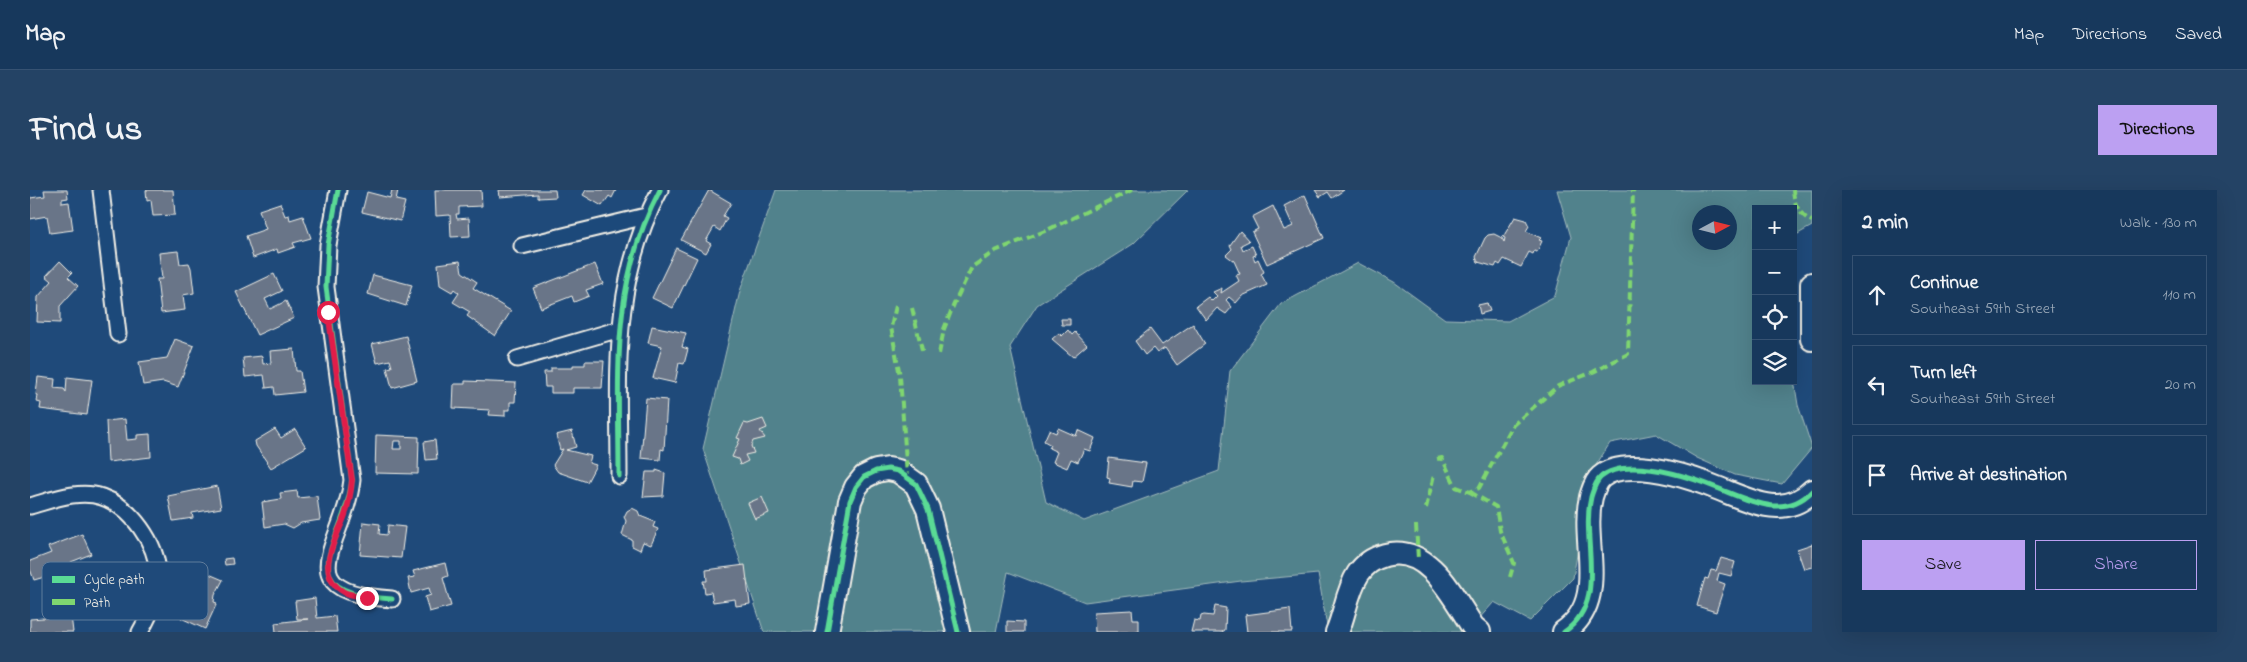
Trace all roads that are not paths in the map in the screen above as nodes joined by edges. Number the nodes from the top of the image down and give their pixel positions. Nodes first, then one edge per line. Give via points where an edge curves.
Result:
1 (101, 190) edge
2 (338, 190) edge
3 (660, 190) edge
4 (646, 216) junction
5 (522, 246) dead end
6 (1812, 284) edge
7 (620, 329) junction
8 (118, 334) dead end
9 (1812, 339) edge
10 (518, 359) dead end
11 (619, 476) dead end
12 (1812, 491) edge
13 (30, 506) edge
14 (155, 562) edge
15 (392, 600) dead end
16 (146, 620) edge
17 (140, 632) edge
18 (827, 632) edge
19 (958, 632) edge
20 (1337, 632) edge
21 (1479, 632) edge
22 (1564, 632) edge

1 - 8 street
2 - 15 street via 328,245 326,287 352,480 344,517 329,553 328,569 333,581 344,592
3 - 4 street
4 - 5 street
4 - 7 street via 632,254 621,306
6 - 9 street
7 - 10 street
7 - 11 street
12 - 22 street via 1800,501 1774,506 1756,504 1669,471 1620,469 1600,477 1594,488 1588,520 1589,596 1577,622
13 - 14 street via 58,498 101,497 120,506 137,523
16 - 17 street
18 - 19 street via 850,500 864,477 888,469 907,476 923,494
20 - 21 street via 1358,575 1368,563 1393,553 1418,558 1438,574

